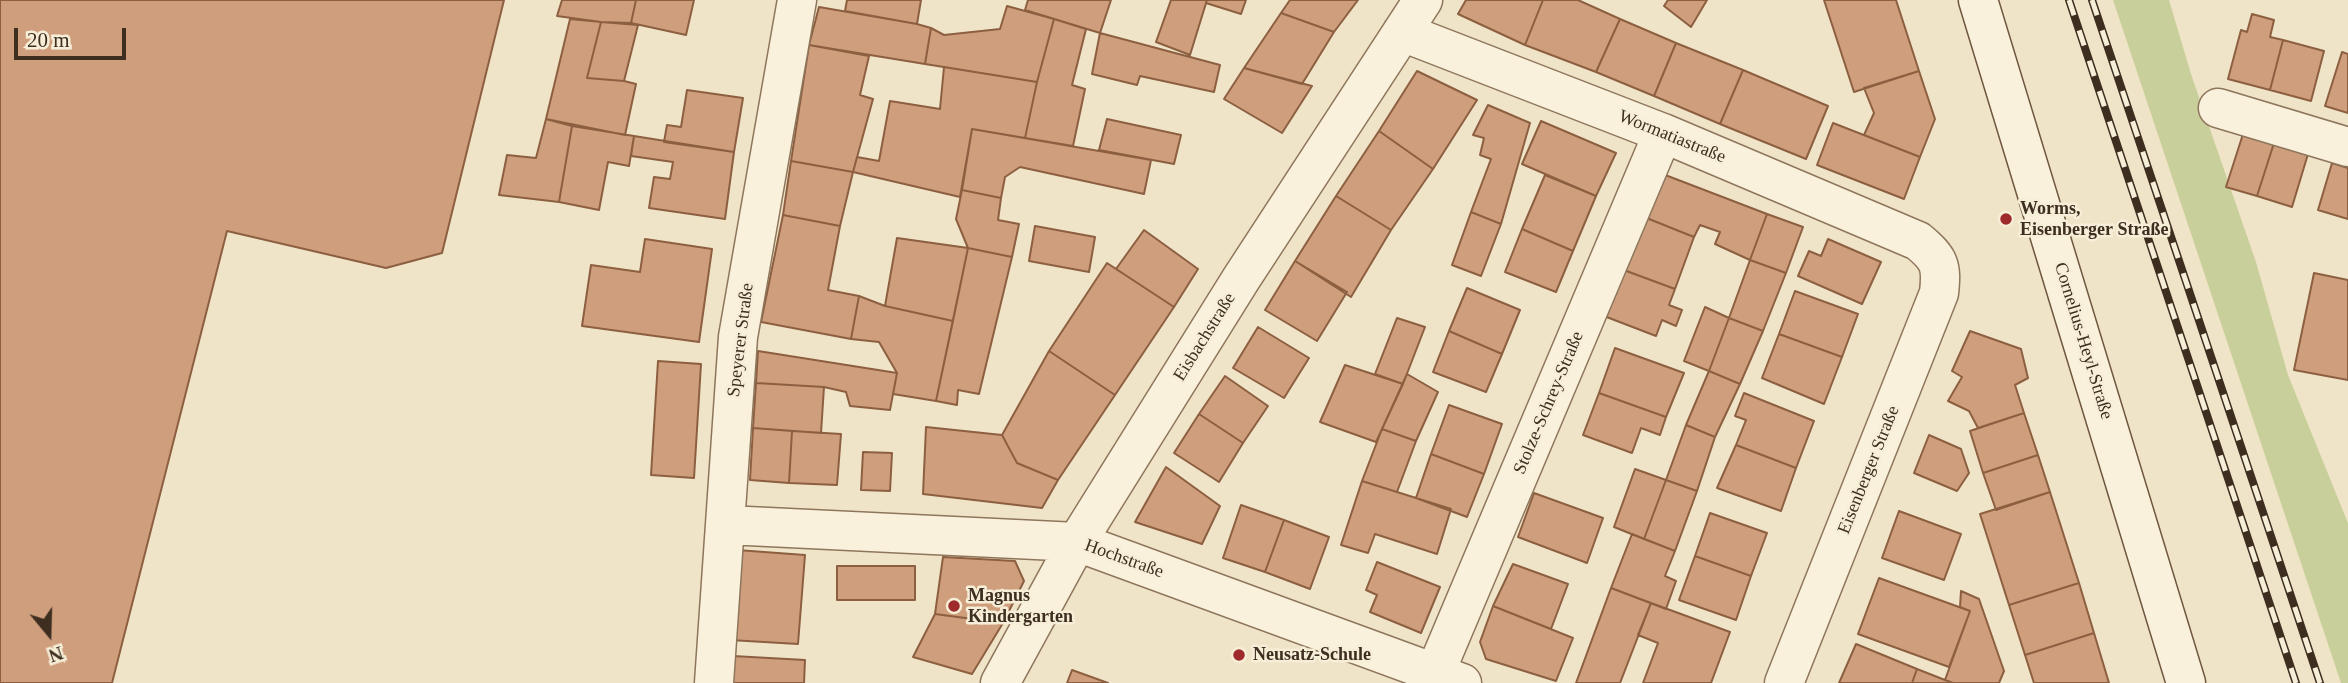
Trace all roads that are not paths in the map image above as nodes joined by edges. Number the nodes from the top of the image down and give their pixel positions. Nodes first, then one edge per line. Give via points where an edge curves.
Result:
1 (797, 0) edge
2 (1423, 0) edge
3 (1978, 0) edge
4 (1402, 32) junction
5 (2218, 108) dead end
6 (1663, 133) junction
7 (2348, 147) edge
8 (1935, 256) joint
9 (727, 526) junction
10 (1077, 542) junction
11 (1449, 678) edge
12 (714, 683) edge
13 (1000, 683) edge
14 (1784, 683) edge
15 (2186, 683) edge

1 - 9 street, Speyerer Straße via 738,337
2 - 4 street, Eisbachstraße
3 - 15 street, Cornelius-Heyl-Straße
4 - 6 street, Wormatiastraße
4 - 10 street, Eisbachstraße
5 - 7 street
6 - 8 street, Wormatiastraße via 1918,241
6 - 11 street, Stolze-Schrey-Straße
8 - 14 street, Eisenberger Straße via 1941,272 1939,293
9 - 10 street, Hochstraße
9 - 12 street, Speyerer Straße
10 - 11 street, Hochstraße
10 - 13 street, Eisbachstraße

